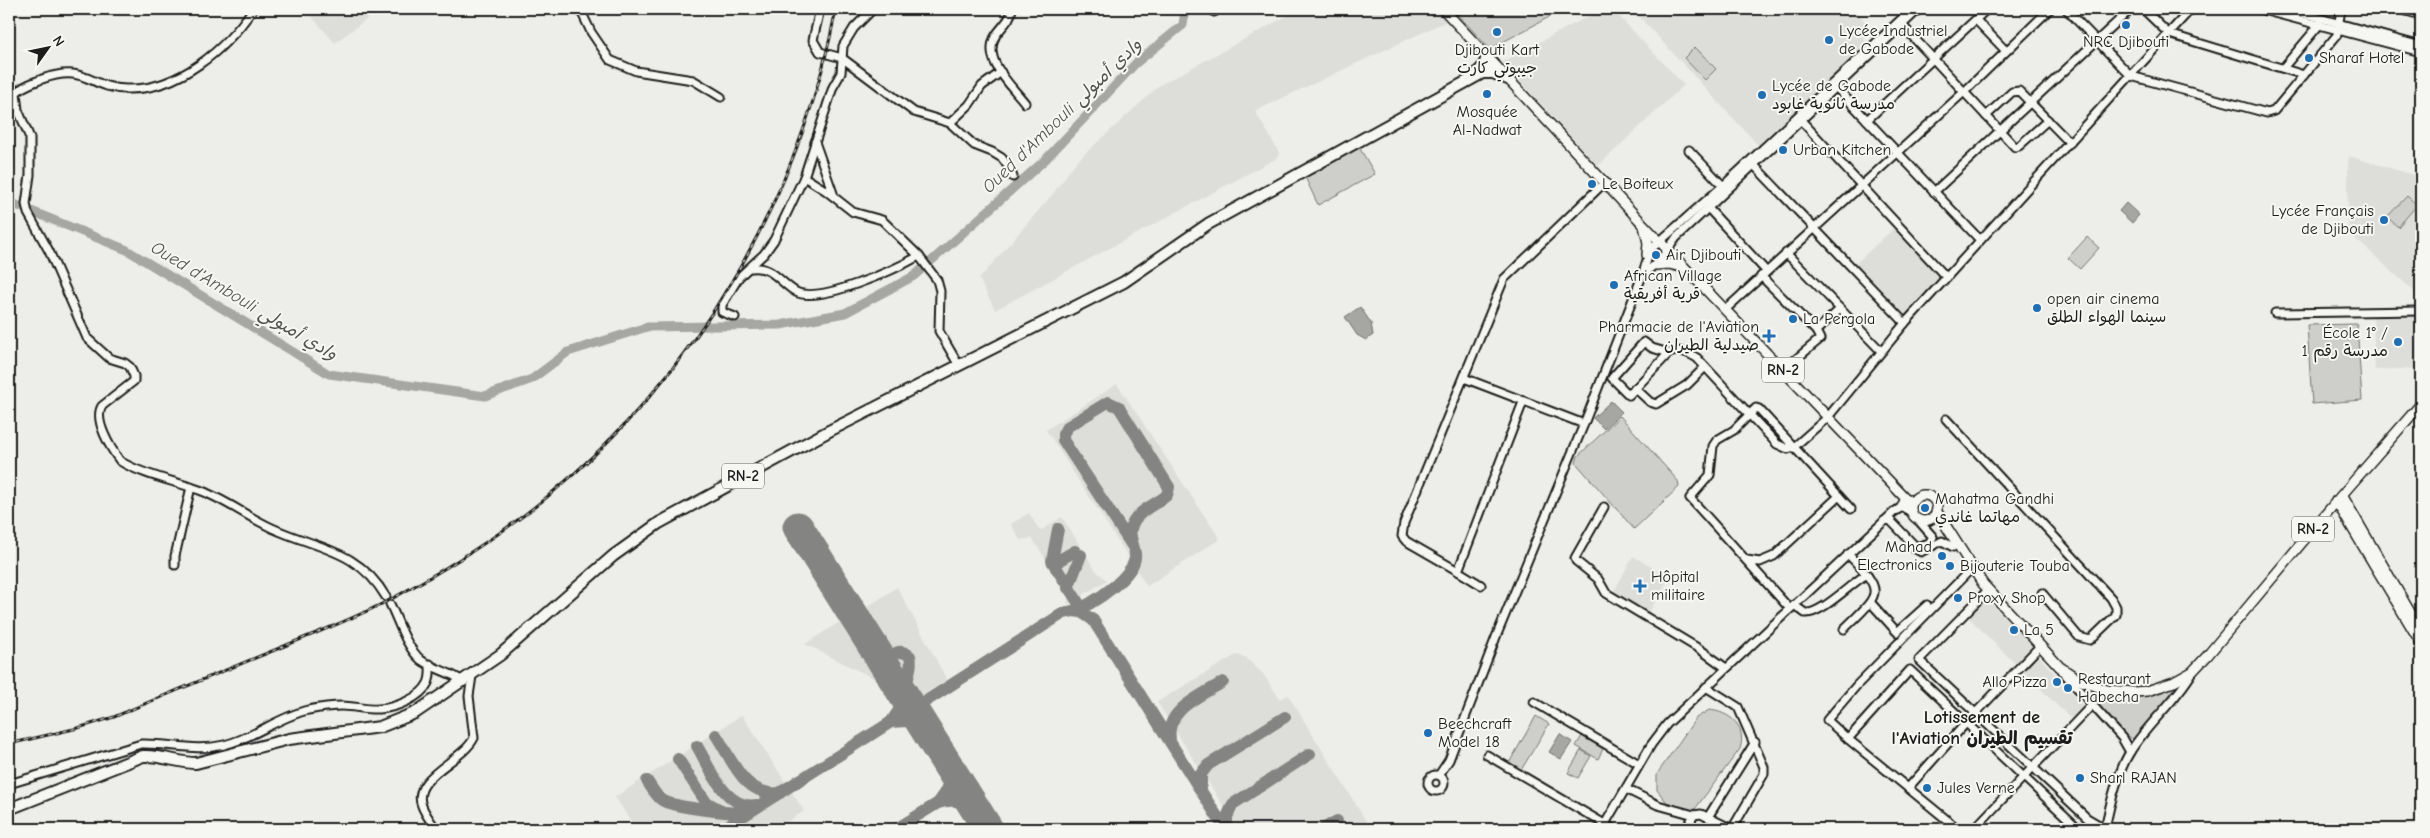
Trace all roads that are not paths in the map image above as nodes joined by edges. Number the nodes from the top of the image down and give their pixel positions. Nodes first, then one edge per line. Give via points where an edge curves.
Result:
1 (253, 9) edge
2 (580, 9) edge
3 (820, 9) edge
4 (873, 9) edge
5 (1012, 9) edge
6 (1458, 9) edge
7 (1912, 9) edge
8 (1919, 9) edge
9 (1987, 9) edge
10 (2050, 9) edge
11 (2066, 9) edge
12 (2132, 9) edge
13 (2143, 9) edge
14 (2191, 9) edge
15 (2259, 9) edge
16 (2287, 9) edge
17 (2341, 9) edge
18 (2399, 9) edge
19 (1445, 11) edge
20 (2421, 15) edge
21 (1976, 20) junction
22 (2320, 24) junction
23 (1902, 25) junction
24 (2338, 26) junction
25 (2168, 34) junction
26 (2097, 41) junction
27 (2421, 46) edge
28 (2006, 51) junction
29 (1483, 52) junction
30 (2421, 52) edge
31 (842, 58) junction
32 (1934, 59) junction
33 (1495, 66) junction
34 (2283, 68) junction
35 (1001, 72) junction
36 (1476, 74) junction
37 (2304, 75) junction
38 (2131, 76) junction
39 (1508, 80) junction
40 (1834, 84) junction
41 (1964, 92) junction
42 (721, 97) dead end
43 (1025, 103) dead end
44 (2032, 103) junction
45 (1986, 116) junction
46 (1798, 118) junction
47 (1867, 120) junction
48 (2048, 120) junction
49 (950, 123) junction
50 (2000, 132) junction
51 (815, 141) junction
52 (2070, 143) junction
53 (1690, 150) dead end
54 (1898, 153) junction
55 (1751, 162) junction
56 (804, 177) junction
57 (1013, 177) dead end
58 (1605, 182) junction
59 (1860, 187) junction
60 (1725, 188) junction
61 (1934, 192) junction
62 (835, 198) junction
63 (1708, 208) junction
64 (1644, 224) junction
65 (1815, 228) junction
66 (1980, 240) junction
67 (1660, 241) junction
68 (1668, 248) junction
69 (1786, 253) junction
70 (1647, 255) junction
71 (919, 256) junction
72 (1656, 265) junction
73 (748, 268) junction
74 (1688, 269) junction
75 (1764, 274) junction
76 (1642, 276) junction
77 (1947, 278) junction
78 (1726, 309) junction
79 (1840, 309) junction
80 (2421, 311) edge
81 (2275, 313) dead end
82 (736, 317) dead end
83 (1905, 323) junction
84 (1816, 331) junction
85 (1881, 351) junction
86 (1669, 353) junction
87 (958, 364) junction
88 (1706, 368) junction
89 (1784, 370) junction
90 (1464, 378) junction
91 (1636, 388) junction
92 (1523, 402) junction
93 (2421, 404) edge
94 (1749, 414) junction
95 (1828, 417) junction
96 (1946, 419) dead end
97 (1584, 424) junction
98 (1794, 447) junction
99 (1880, 470) junction
100 (191, 487) junction
101 (1922, 495) junction
102 (1839, 496) junction
103 (2339, 498) junction
104 (1909, 504) junction
105 (1604, 507) dead end
106 (1902, 507) joint
107 (1851, 509) dead end
108 (1937, 512) junction
109 (1918, 520) junction
110 (1930, 520) junction
111 (1884, 522) junction
112 (1953, 546) junction
113 (1848, 554) junction
114 (1747, 560) junction
115 (176, 565) dead end
116 (1458, 571) junction
117 (1972, 571) junction
118 (1867, 574) junction
119 (1481, 585) dead end
120 (1988, 590) junction
121 (2042, 593) dead end
122 (386, 597) dead end
123 (1871, 603) junction
124 (390, 604) dead end
125 (1927, 605) dead end
126 (1792, 607) junction
127 (1844, 629) dead end
128 (2421, 631) edge
129 (2421, 643) edge
130 (2040, 646) junction
131 (1919, 660) junction
132 (430, 664) junction
133 (2060, 667) junction
134 (1726, 668) junction
135 (1910, 670) junction
136 (2192, 672) junction
137 (468, 679) junction
138 (1706, 688) junction
139 (1534, 702) dead end
140 (2092, 704) junction
141 (1976, 713) junction
142 (1966, 723) junction
143 (1848, 739) junction
144 (1755, 742) junction
145 (2130, 752) junction
146 (1487, 755) dead end
147 (1449, 760) junction
148 (1640, 764) junction
149 (2031, 768) junction
150 (1439, 775) junction
151 (2024, 777) junction
152 (1444, 782) junction
153 (9, 784) edge
154 (1908, 788) junction
155 (1626, 790) junction
156 (9, 809) edge
157 (1694, 815) junction
158 (1708, 817) junction
159 (1603, 827) edge
160 (2103, 827) edge
161 (1953, 828) edge
162 (436, 829) edge
163 (1613, 829) edge
164 (1686, 829) edge
165 (1732, 829) edge
166 (1974, 829) edge
167 (2079, 829) edge
168 (2085, 829) edge

1 - 100 street via 234,33 203,61 160,84 114,88 72,72 45,78 16,93 18,110 30,138 28,213 49,251 87,338 108,358 130,367 134,376 130,386 98,411 99,420 120,461
2 - 42 street via 610,60 636,71 693,80
3 - 31 street via 813,40 820,52
4 - 31 street via 854,28 844,46
5 - 35 street via 992,46 992,54
6 - 19 street
7 - 40 street
8 - 23 street
9 - 21 street
10 - 28 street
11 - 26 street
12 - 26 street
13 - 25 street
14 - 25 street
15 - 22 street
16 - 24 street
17 - 24 street
18 - 20 street
19 - 29 main road
21 - 28 street
21 - 32 street
22 - 24 street
22 - 34 street
23 - 32 street
23 - 40 street
24 - 27 street
24 - 30 street
24 - 37 street via 2337,35
25 - 34 street
25 - 38 street
26 - 38 street
26 - 44 street
28 - 41 street
29 - 33 main road
29 - 36 highway via 1484,66
31 - 49 street via 903,106 923,116
31 - 51 street via 841,73
32 - 41 street
32 - 47 street
33 - 36 highway, RN-2
33 - 39 main road, RN-2
34 - 37 street
35 - 43 street
35 - 49 street via 982,86 969,105
36 - 39 highway via 1493,73
36 - 87 highway, RN-2 via 1208,224 1124,282
37 - 38 street via 2274,111 2267,113
38 - 52 street
39 - 58 main road, RN-2
40 - 46 street
40 - 47 street
41 - 45 street
41 - 54 street
44 - 45 street via 2016,91
44 - 48 street
44 - 50 street
45 - 50 street
46 - 55 street
46 - 59 street
47 - 54 street
48 - 50 street via 2017,147
48 - 52 street
49 - 57 street via 974,145 1002,158
50 - 61 street
51 - 56 street
51 - 62 street
52 - 66 street
53 - 60 street
54 - 59 street
54 - 61 street
55 - 60 street
55 - 65 street
56 - 62 street
56 - 73 street via 774,240
58 - 64 main road, RN-2
58 - 90 street via 1504,279
59 - 65 street
59 - 77 street
60 - 63 street
60 - 67 street
61 - 66 street
62 - 71 street via 852,212 882,220
63 - 68 street
63 - 75 street
64 - 67 main road, RN-2
64 - 70 main road
65 - 69 street
65 - 83 street
66 - 77 street
67 - 68 main road, RN-2
67 - 70 street
68 - 72 street
68 - 74 main road, RN-2
69 - 75 street
69 - 79 street
70 - 76 street
71 - 73 street via 875,278 812,294 797,292 766,269
71 - 87 street via 937,280 940,291 939,331
72 - 74 main road via 1669,264
72 - 76 street
73 - 82 street via 720,309
74 - 78 main road, RN-2
75 - 78 street
75 - 84 street
76 - 97 street
77 - 83 street
78 - 89 main road, RN-2
79 - 84 street
79 - 85 street
80 - 81 street
83 - 85 street
84 - 89 street via 1820,339
85 - 95 street
86 - 88 street via 1678,350 1688,353
86 - 91 street
86 - 91 street via 1644,342 1612,378 1629,395
87 - 137 highway, RN-2 via 658,524 613,556 521,639
88 - 91 street via 1687,385 1656,404
88 - 94 street
89 - 95 main road, RN-2
90 - 92 street
90 - 116 street via 1402,529 1406,541
92 - 97 street
92 - 116 street
93 - 103 main road, RN-2
94 - 98 street via 1777,444 1788,449
94 - 114 street via 1712,446 1710,475 1690,498
95 - 98 street
95 - 99 main road, RN-2
96 - 121 street via 2111,598 2116,615 2090,640 2080,637
97 - 147 street
98 - 102 street
99 - 101 main road, RN-2 via 1907,491
99 - 104 main road, RN-2
100 - 115 street
100 - 122 street via 225,501 271,528 345,556 370,573
101 - 104 main road
101 - 108 main road, RN-2 via 1934,498
102 - 107 street
102 - 114 street via 1774,556 1760,562
103 - 128 main road
103 - 129 main road
103 - 136 main road, RN-2
104 - 106 main road
104 - 109 main road, RN-2
105 - 134 street via 1576,561 1598,579 1606,593
106 - 111 street
108 - 110 main road
108 - 117 main road, RN-2
109 - 110 main road
109 - 111 street via 1933,537 1929,543 1916,547 1890,520
110 - 112 main road, RN-2 via 1940,526
111 - 112 street via 1888,522 1918,552 1939,541
111 - 113 street
112 - 117 main road, RN-2
113 - 118 street
113 - 126 street
114 - 126 street
116 - 119 street
117 - 120 main road, RN-2
117 - 143 street via 1827,720
118 - 123 street via 1875,588
118 - 126 street via 1818,611 1805,613
120 - 130 main road, RN-2
120 - 131 street
123 - 125 street via 1897,632
123 - 127 street
124 - 132 street via 410,645 422,660
126 - 134 street
130 - 133 main road, RN-2
130 - 141 street
131 - 135 street
131 - 141 street
132 - 137 street
132 - 153 street via 426,686 402,704 380,709 339,706 310,710 224,745 186,749 141,744
133 - 136 main road, RN-2 via 2093,686 2134,692 2161,687
133 - 140 street
134 - 138 street
135 - 142 street
135 - 143 street
136 - 145 street
137 - 156 highway, RN-2 via 415,713 380,727 289,738 196,764 154,755 143,756
137 - 162 street via 474,738 421,789 421,805
138 - 144 street via 1738,707
138 - 148 street via 1667,724
139 - 148 street
140 - 145 street
140 - 149 street
141 - 142 street
141 - 149 street
142 - 151 street
142 - 154 street
143 - 154 street
144 - 158 street
144 - 165 street via 1764,774
145 - 160 street via 2121,769
146 - 159 street
147 - 150 street
147 - 152 street
148 - 155 street
149 - 151 street
149 - 160 street via 2087,818
150 - 152 street
150 - 152 street via 1430,778 1430,787 1439,790
151 - 166 street
151 - 167 street
154 - 161 street
155 - 157 street via 1658,805
155 - 159 street
157 - 158 street
157 - 164 street
158 - 165 street
159 - 163 street
160 - 168 street

